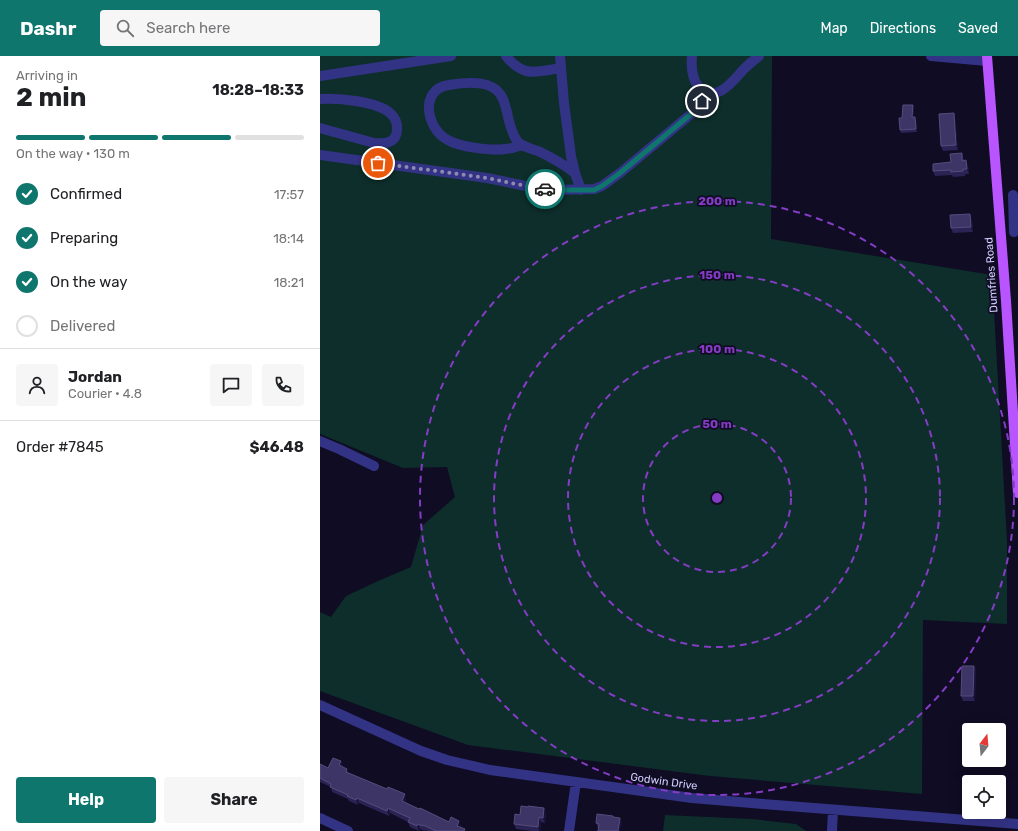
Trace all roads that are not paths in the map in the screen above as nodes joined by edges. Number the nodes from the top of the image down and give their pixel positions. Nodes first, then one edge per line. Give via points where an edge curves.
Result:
1 (450, 56) edge
2 (506, 56) edge
3 (560, 56) edge
4 (692, 56) edge
5 (759, 56) edge
6 (931, 56) edge
7 (956, 57) edge
8 (987, 58) edge
9 (561, 68) junction
10 (320, 76) edge
11 (705, 92) junction
12 (320, 99) edge
13 (320, 128) edge
14 (522, 145) junction
15 (320, 155) edge
16 (575, 173) junction
17 (581, 190) junction
18 (1013, 195) dead end
19 (1014, 232) dead end
20 (1015, 404) edge
21 (320, 441) edge
22 (374, 466) dead end
23 (1018, 493) edge
24 (320, 705) edge
25 (576, 782) junction
26 (833, 810) junction
27 (320, 818) edge
28 (1018, 824) edge
29 (348, 831) edge
30 (569, 831) edge
31 (832, 831) edge

1 - 10 street
2 - 9 street via 513,65 525,71
3 - 9 street
4 - 11 street via 692,69 697,84
5 - 11 street via 722,91
6 - 7 street
7 - 8 street
8 - 20 main road, Dumfries Road
9 - 16 street
11 - 17 street via 696,110 620,173 594,190
12 - 13 street via 350,100 383,108 396,121 397,130 390,142 382,144
14 - 14 street via 513,135 502,96 496,90 480,83 463,83 438,88 430,99 430,117 439,134 447,140 460,145 503,150
14 - 16 street via 554,158
15 - 17 street via 487,178 553,190
16 - 17 street
18 - 19 street
20 - 23 main road, Dumfries Road
21 - 22 street
24 - 25 street, Godwin Drive via 421,751 447,760 490,770
25 - 26 street, Godwin Drive via 692,798
25 - 30 street
26 - 28 street, Godwin Drive
26 - 31 street
27 - 29 street

